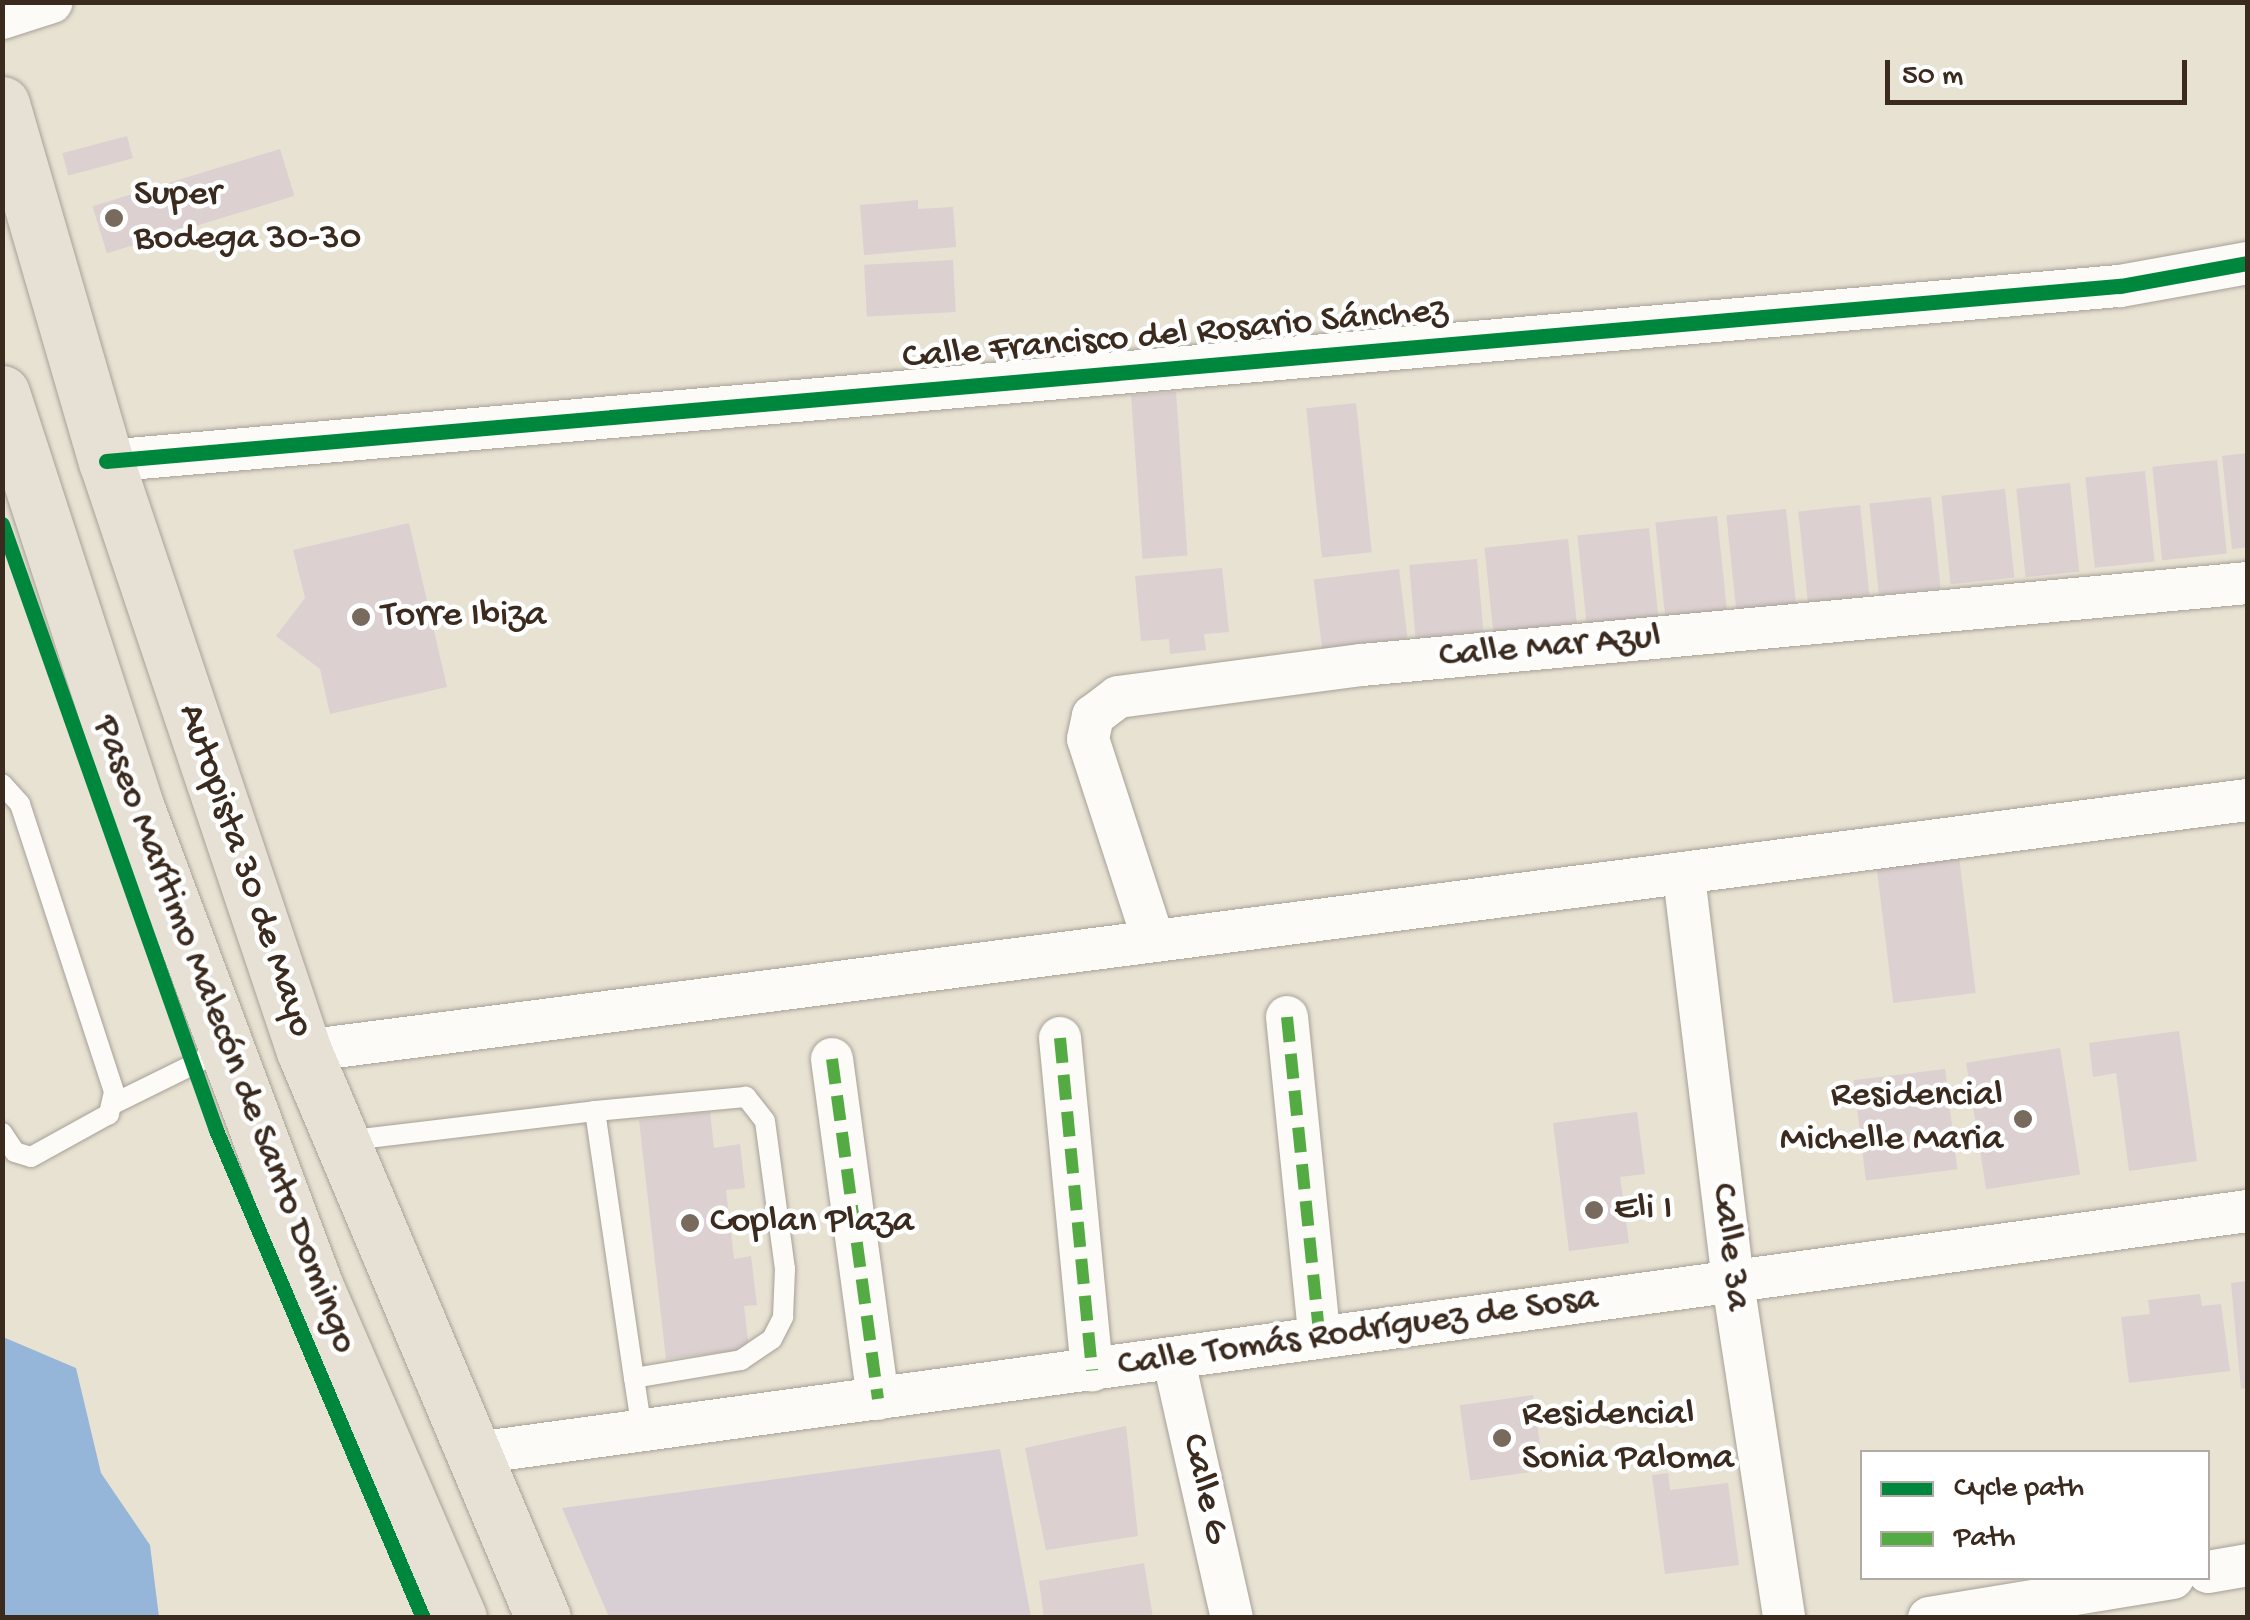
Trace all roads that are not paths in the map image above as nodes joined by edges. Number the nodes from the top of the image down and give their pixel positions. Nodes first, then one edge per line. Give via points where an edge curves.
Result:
1 (52, 2) edge
2 (2, 18) edge
3 (2, 104) edge
4 (2248, 264) edge
5 (2, 392) edge
6 (106, 461) junction
7 (2248, 582) edge
8 (2, 784) edge
9 (2248, 800) edge
10 (1684, 876) junction
11 (1154, 939) junction
12 (1287, 1018) dead end
13 (1060, 1038) dead end
14 (227, 1048) junction
15 (304, 1051) junction
16 (832, 1059) dead end
17 (114, 1104) junction
18 (595, 1111) junction
19 (2, 1133) edge
20 (341, 1141) junction
21 (2248, 1212) edge
22 (1733, 1283) junction
23 (1319, 1334) junction
24 (1174, 1361) junction
25 (1092, 1370) junction
26 (634, 1378) junction
27 (878, 1399) junction
28 (642, 1430) junction
29 (469, 1454) junction
30 (2248, 1565) edge
31 (2210, 1572) edge
32 (2161, 1580) edge
33 (459, 1618) edge
34 (543, 1618) edge
35 (1232, 1618) edge
36 (1784, 1618) edge
37 (1929, 1618) edge

1 - 2 street
3 - 6 highway, Autopista 30 de Mayo
4 - 6 street, Calle Francisco del Rosario Sánchez via 2120,286
5 - 14 highway, Autopista 30 de Mayo via 138,811
6 - 15 highway, Autopista 30 de Mayo
7 - 11 street, Calle Mar Azul via 1382,663 1118,697 1093,716 1088,739
8 - 17 lane via 20,804 114,1082
9 - 10 street
10 - 11 street
10 - 22 street, Calle 3a
11 - 15 street
12 - 23 street
13 - 25 street
14 - 17 lane
14 - 33 highway, Autopista 30 de Mayo via 315,1285
15 - 20 highway, Autopista 30 de Mayo
16 - 27 street
17 - 19 lane via 110,1114 31,1157 16,1152
18 - 20 lane
18 - 26 lane
18 - 26 lane via 730,1094 758,1105 765,1121 786,1282 772,1339 741,1360
20 - 29 highway, Autopista 30 de Mayo
21 - 22 street, Calle Tomás Rodríguez de Sosa
22 - 23 street, Calle Tomás Rodríguez de Sosa
22 - 36 street, Calle 3a
23 - 24 street, Calle Tomás Rodríguez de Sosa
24 - 25 street, Calle Tomás Rodríguez de Sosa
24 - 35 street, Calle G
25 - 27 street, Calle Tomás Rodríguez de Sosa
26 - 28 lane
27 - 28 street, Calle Tomás Rodríguez de Sosa
28 - 29 street, Calle Tomás Rodríguez de Sosa
29 - 34 highway, Autopista 30 de Mayo
30 - 31 street
32 - 37 street

